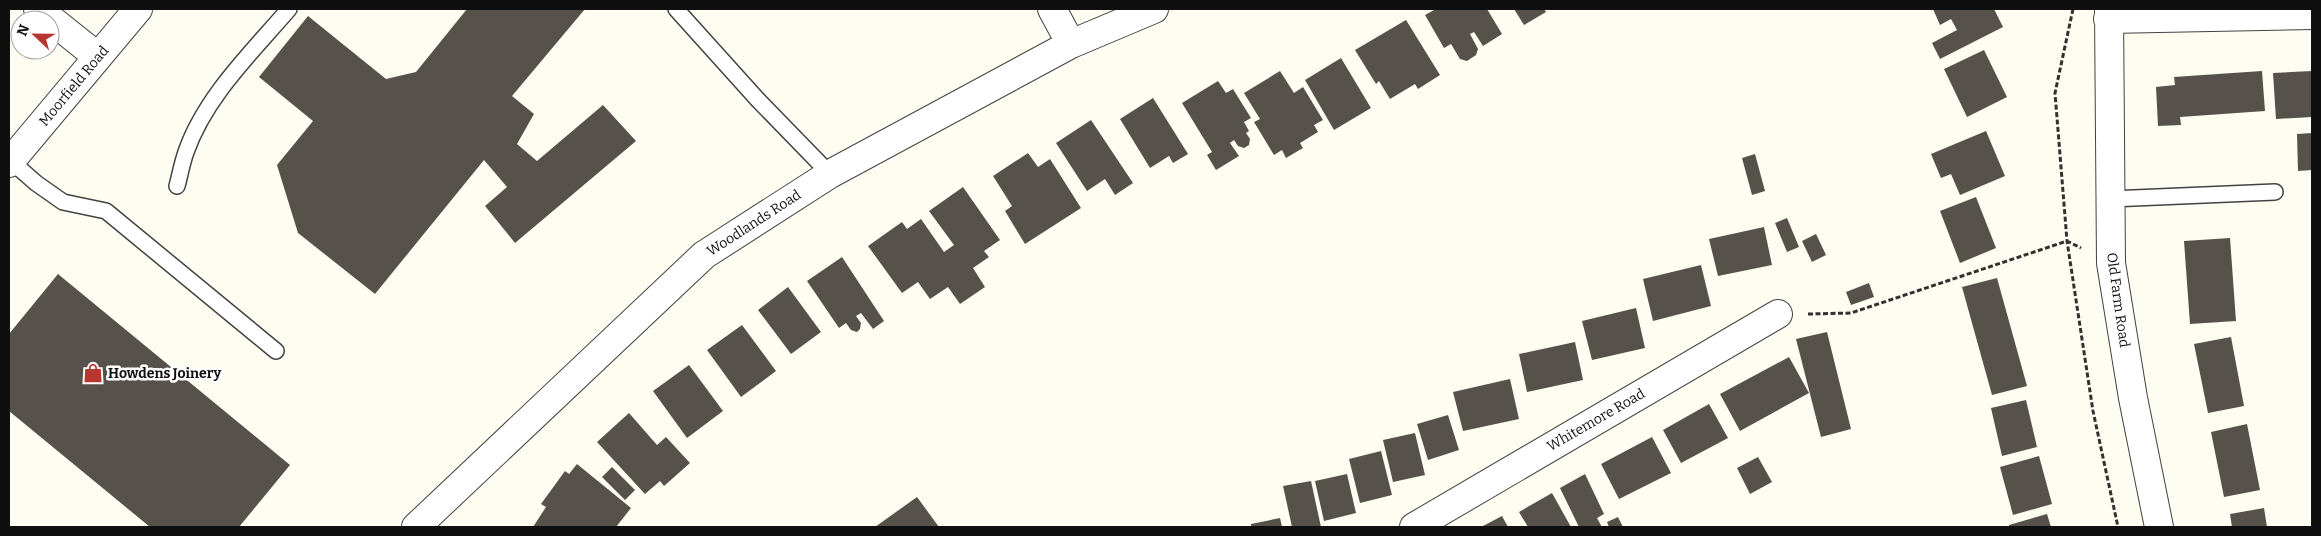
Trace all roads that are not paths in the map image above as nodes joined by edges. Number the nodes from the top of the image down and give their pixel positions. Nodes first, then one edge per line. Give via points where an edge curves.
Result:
1 (38, 9) edge
2 (138, 9) edge
3 (289, 9) edge
4 (676, 9) edge
5 (1052, 9) edge
6 (1154, 9) edge
7 (2109, 14) edge
8 (2312, 15) edge
9 (1071, 44) junction
10 (98, 58) junction
11 (10, 162) edge
12 (830, 174) junction
13 (177, 186) dead end
14 (2275, 192) dead end
15 (2110, 199) junction
16 (1778, 314) road end
17 (276, 351) dead end
18 (416, 527) edge
19 (1414, 527) edge
20 (2159, 527) edge

1 - 10 street
2 - 10 street, Moorfield Road
3 - 13 lane via 229,79 200,122 186,152
4 - 12 lane
5 - 9 street
6 - 9 street, Woodlands Road
7 - 8 street
7 - 15 street, Old Farm Road
9 - 12 street, Woodlands Road
10 - 11 street, Moorfield Road
11 - 17 lane via 63,202 106,211
12 - 18 street, Woodlands Road via 704,255
14 - 15 lane
15 - 20 street, Old Farm Road via 2111,263 2133,398
16 - 19 street, Whitemore Road

